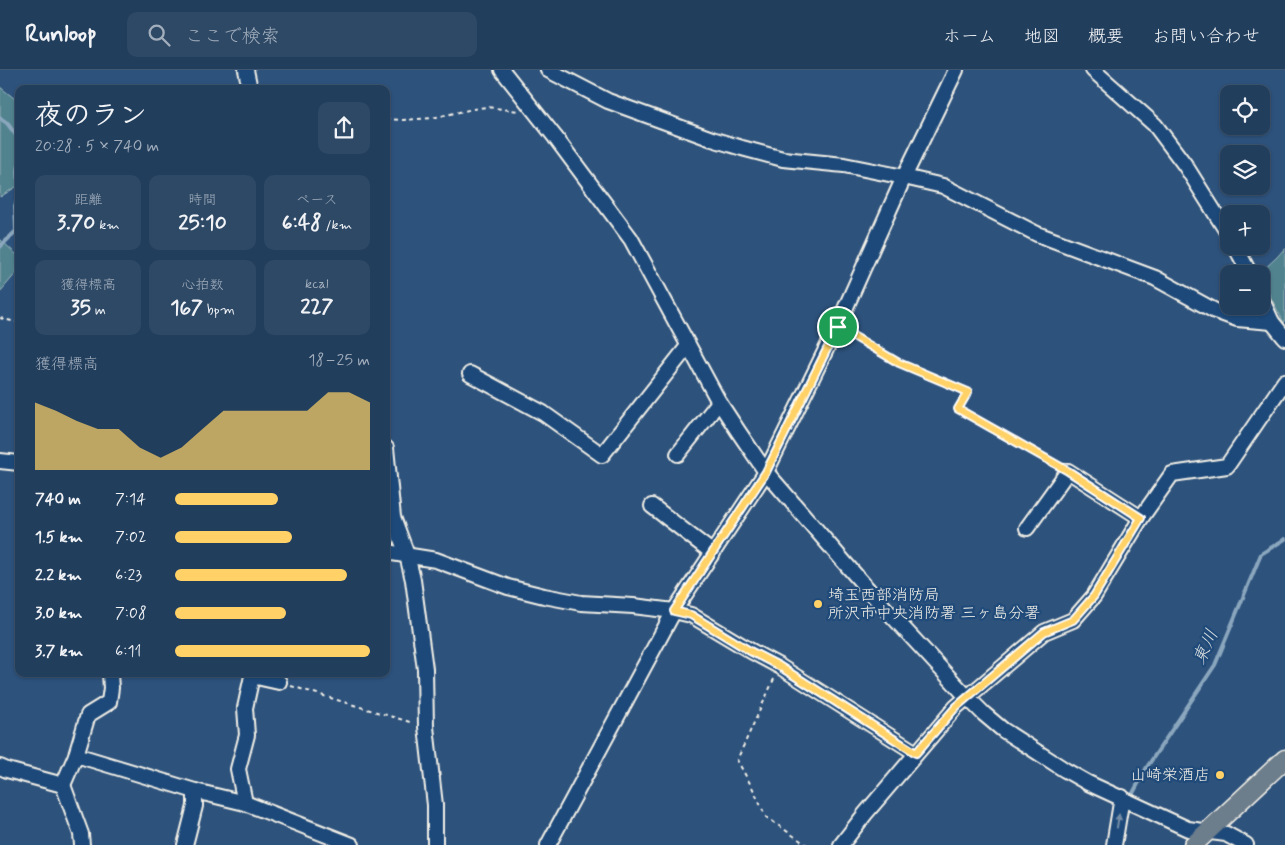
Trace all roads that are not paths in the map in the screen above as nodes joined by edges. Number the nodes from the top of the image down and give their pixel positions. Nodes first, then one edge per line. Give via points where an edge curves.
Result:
1 (246, 70) edge
2 (502, 70) edge
3 (548, 70) edge
4 (956, 70) edge
5 (1094, 70) edge
6 (249, 85) edge
7 (904, 177) junction
8 (1220, 221) edge
9 (1269, 315) edge
10 (1272, 322) junction
11 (1285, 338) edge
12 (688, 346) junction
13 (470, 374) dead end
14 (1285, 380) edge
15 (719, 402) junction
16 (678, 454) dead end
17 (0, 461) edge
18 (15, 463) edge
19 (766, 472) junction
20 (390, 488) edge
21 (652, 506) dead end
22 (1141, 518) junction
23 (1027, 528) dead end
24 (390, 553) edge
25 (713, 553) junction
26 (407, 556) junction
27 (674, 611) junction
28 (110, 677) edge
29 (252, 677) edge
30 (256, 677) edge
31 (279, 682) road end
32 (968, 698) junction
33 (916, 753) junction
34 (76, 755) junction
35 (1285, 759) edge
36 (0, 767) edge
37 (64, 785) junction
38 (195, 791) junction
39 (1123, 798) junction
40 (245, 803) junction
41 (1208, 831) junction
42 (82, 845) edge
43 (185, 845) edge
44 (352, 845) edge
45 (435, 845) edge
46 (548, 845) edge
47 (841, 845) edge
48 (1114, 845) edge
49 (1194, 845) edge
50 (1246, 845) edge

1 - 6 street
2 - 12 street via 630,239
3 - 7 street via 608,101 712,139 782,159 844,165
4 - 7 street
5 - 8 street via 1155,125
7 - 10 street via 943,186 1037,234 1155,278 1237,320
7 - 19 street via 838,327
9 - 10 street
10 - 11 street
12 - 13 street via 602,455 543,413
12 - 15 street
14 - 22 street via 1227,466 1172,474
15 - 16 street
15 - 19 street
17 - 18 street
19 - 25 street
19 - 32 street
20 - 26 street via 393,518
21 - 25 street
22 - 23 street via 1068,471
22 - 32 street via 1094,596 1073,620 1044,632
24 - 26 street
25 - 27 street
26 - 27 street via 436,560 508,587 544,596 581,603
26 - 45 street via 425,669
27 - 33 street via 691,615 779,666
27 - 46 street
28 - 34 street via 109,702 88,716
29 - 40 street via 245,708 247,735 238,769
30 - 31 street
32 - 33 street via 956,707
32 - 39 street via 1003,730 1088,783
33 - 47 street
34 - 37 street
34 - 38 street
35 - 41 main road
36 - 37 street
37 - 42 street
38 - 40 street
38 - 43 street via 195,806
39 - 41 street via 1188,829
48 -> 39 street
40 - 44 street
41 - 49 main road
41 - 50 street via 1226,834

